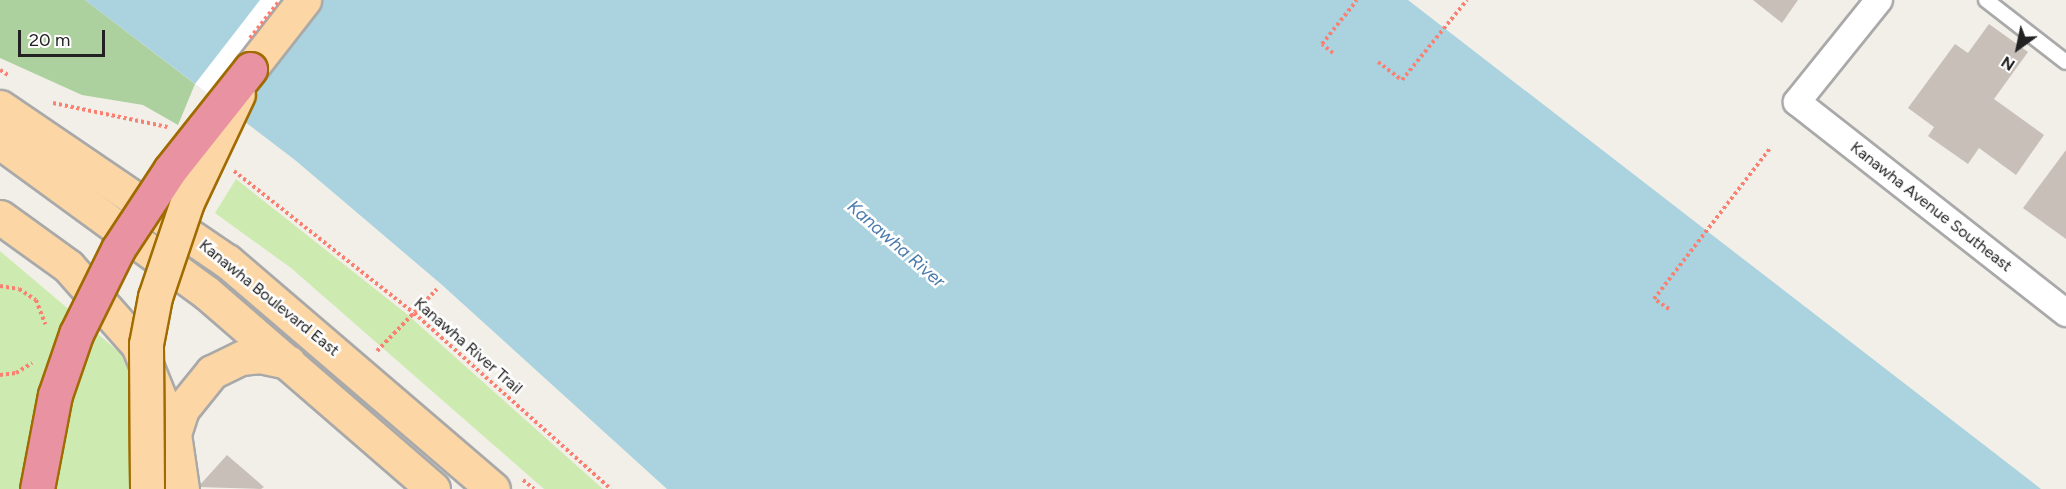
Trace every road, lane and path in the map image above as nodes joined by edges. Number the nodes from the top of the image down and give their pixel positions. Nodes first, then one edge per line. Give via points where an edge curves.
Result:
1 (304, 0) edge
2 (1356, 0) edge
3 (1467, 0) edge
4 (1879, 0) edge
5 (1986, 0) edge
6 (1333, 53) dead end
7 (1378, 62) dead end
8 (2066, 62) edge
9 (250, 69) junction
10 (0, 107) edge
11 (0, 142) edge
12 (1771, 147) dead end
13 (0, 217) edge
14 (305, 224) dead end
15 (0, 286) edge
16 (437, 289) dead end
17 (1669, 309) dead end
18 (414, 313) junction
19 (2066, 313) edge
20 (44, 332) dead end
21 (377, 351) dead end
22 (37, 356) dead end
23 (288, 362) junction
24 (0, 375) edge
25 (174, 434) junction
26 (37, 489) edge
27 (147, 489) edge
28 (182, 489) edge
29 (433, 489) edge
30 (493, 489) edge
31 (611, 489) edge

1 - 9 main road
2 - 6 path via 1322,44
3 - 7 path via 1402,80
4 - 19 street, Kanawha Avenue Southeast via 1797,102
5 - 8 lane
9 - 26 highway, bridge via 170,170 118,249 76,334 55,395
9 - 27 main road, bridge via 187,202 155,297 146,344
10 - 30 main road, Kanawha Boulevard East via 227,261
11 - 23 main road via 207,293
12 - 17 path via 1654,299
13 - 25 main road via 68,266 138,345
14 - 18 path, Kanawha River Trail
15 - 20 path via 19,289 36,300
16 - 18 path
18 - 21 path
18 - 31 path, Kanawha River Trail
22 - 24 path via 25,370
23 - 25 main road via 260,356 241,358 212,372 182,409
23 - 29 main road
25 - 28 main road

